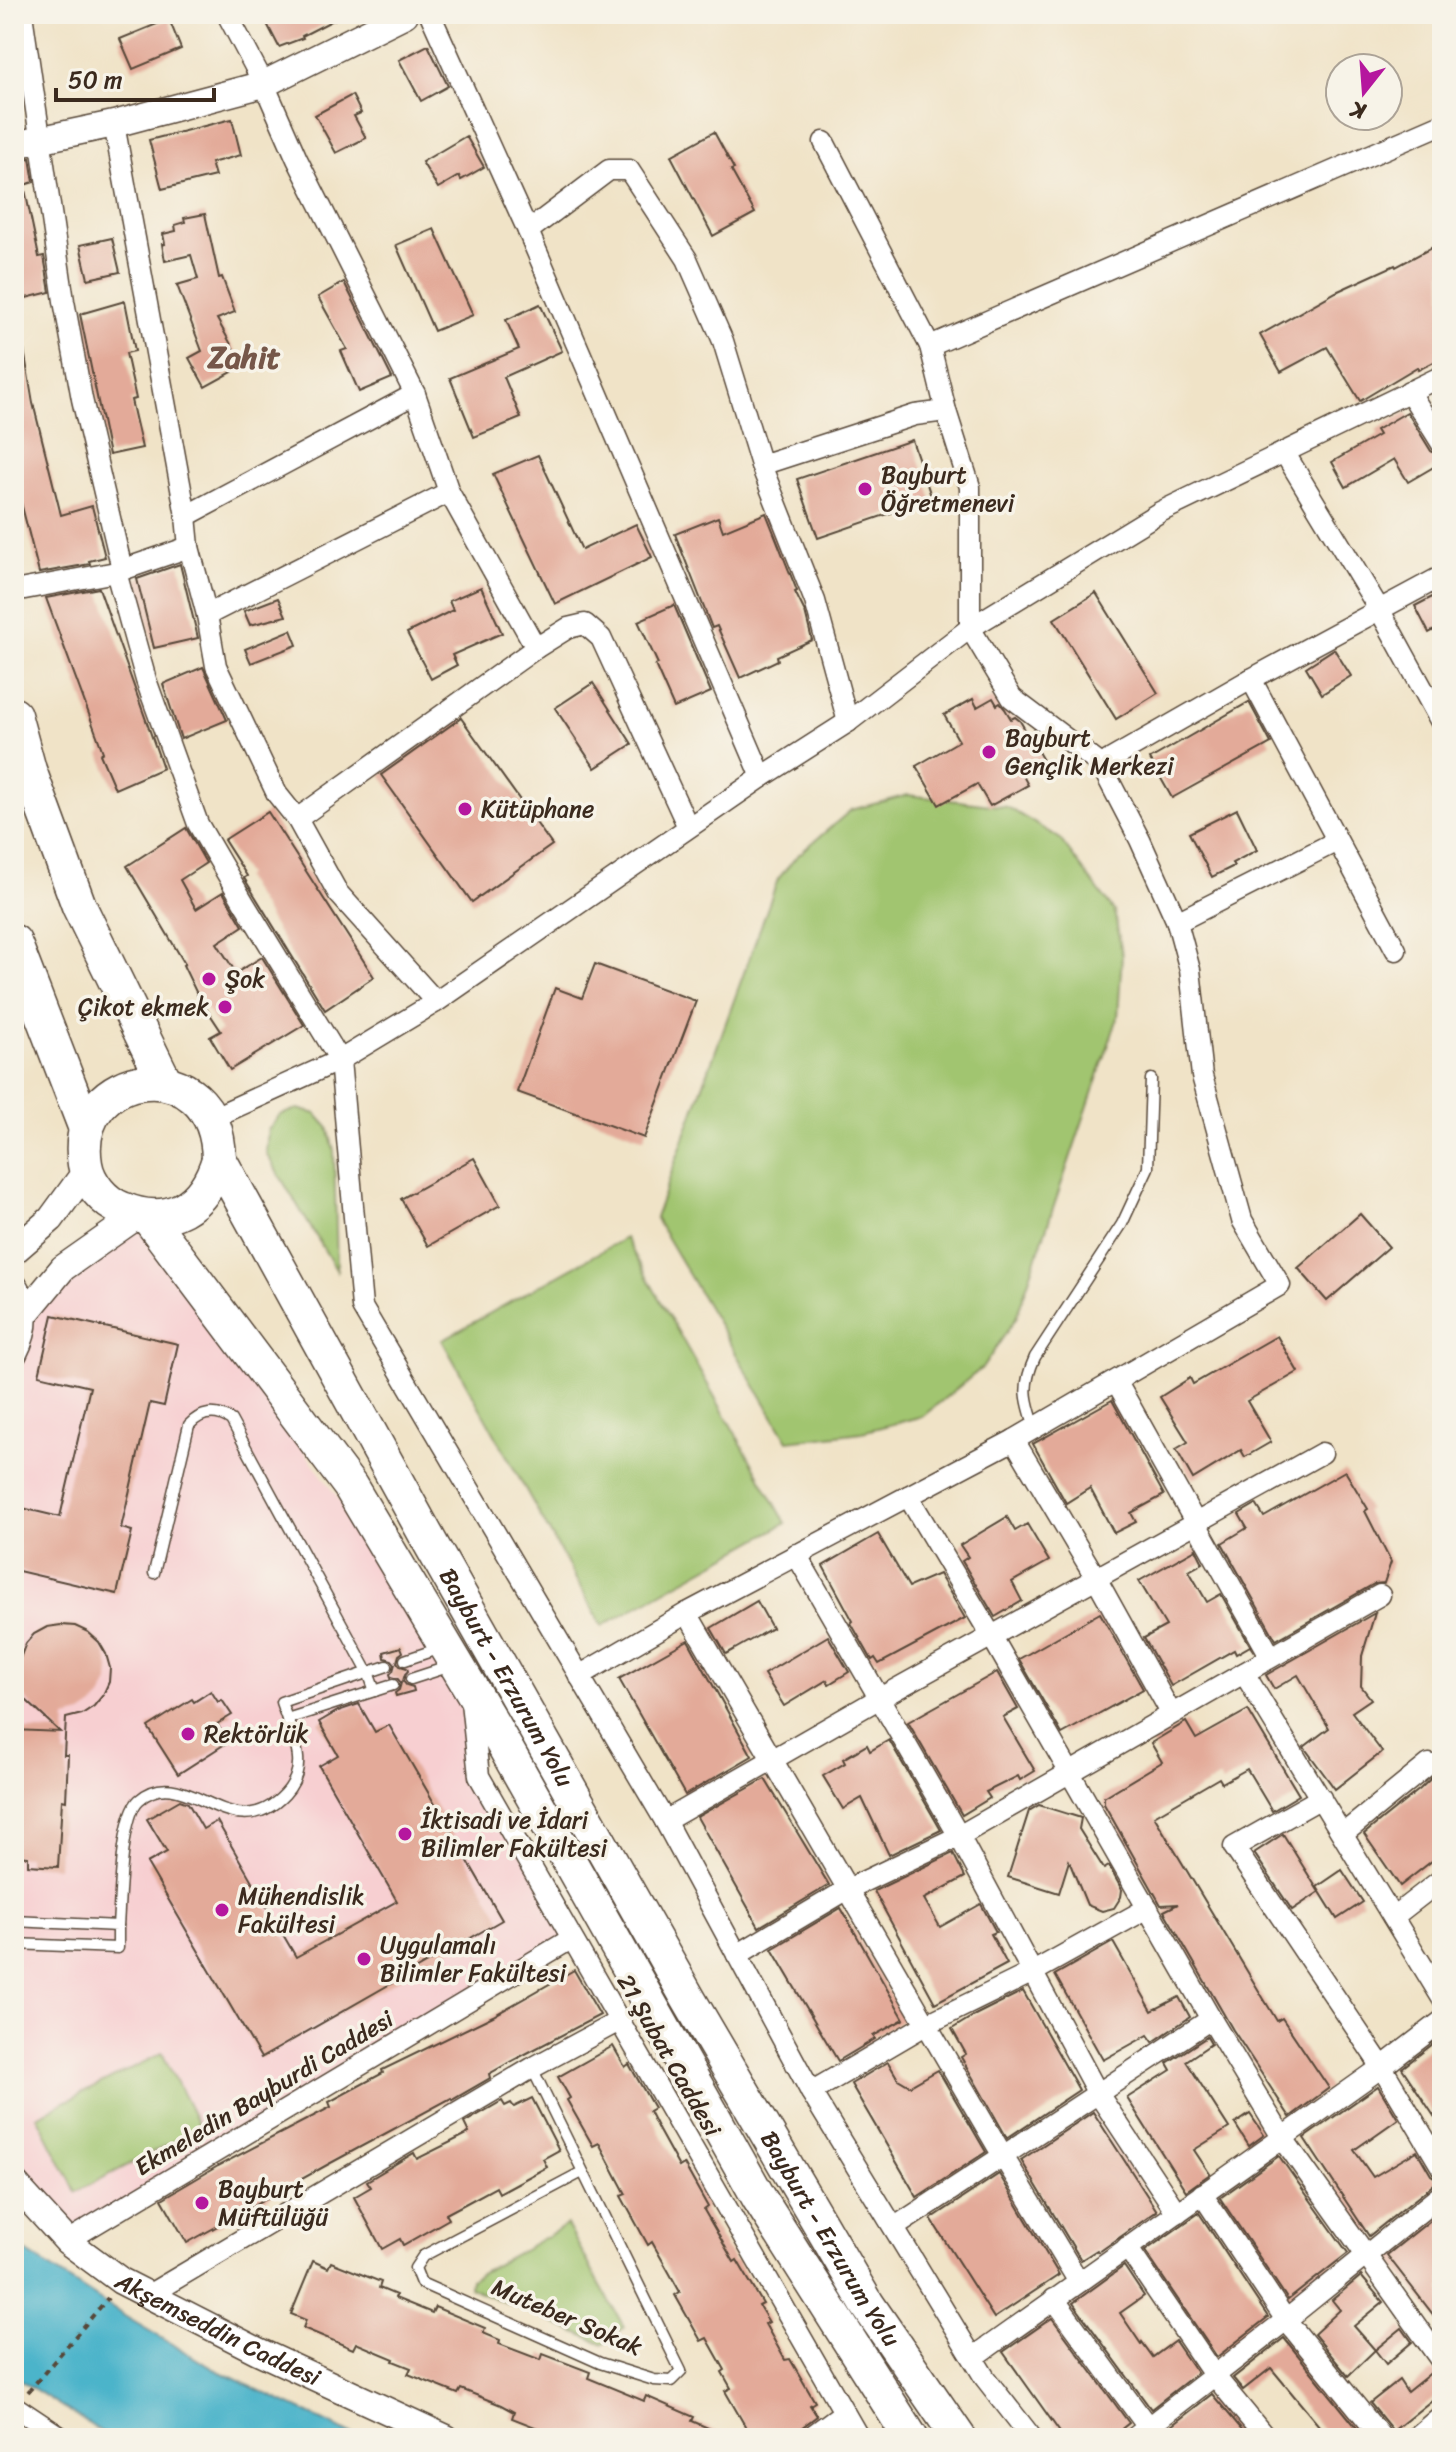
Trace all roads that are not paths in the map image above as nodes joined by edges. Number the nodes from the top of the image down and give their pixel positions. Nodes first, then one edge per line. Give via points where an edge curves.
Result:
1 (22, 14) edge
2 (227, 14) edge
3 (405, 14) edge
4 (430, 14) edge
5 (264, 84) junction
6 (114, 124) junction
7 (1442, 124) edge
8 (41, 140) junction
9 (824, 142) dead end
10 (14, 145) edge
11 (528, 231) junction
12 (930, 346) junction
13 (1442, 376) edge
14 (1409, 391) junction
15 (415, 394) junction
16 (946, 411) junction
17 (1442, 444) edge
18 (1284, 452) junction
19 (761, 465) junction
20 (449, 492) junction
21 (186, 516) junction
22 (189, 547) junction
23 (119, 570) junction
24 (1442, 576) edge
25 (14, 591) edge
26 (1379, 609) junction
27 (207, 615) junction
28 (970, 628) junction
29 (536, 648) junction
30 (1251, 679) junction
31 (14, 715) edge
32 (848, 722) junction
33 (1442, 724) edge
34 (1101, 765) junction
35 (762, 777) junction
36 (297, 819) junction
37 (688, 827) junction
38 (1337, 841) junction
39 (1177, 922) junction
40 (14, 942) edge
41 (1396, 950) dead end
42 (436, 1002) junction
43 (340, 1060) junction
44 (1151, 1079) dead end
45 (165, 1082) junction
46 (212, 1118) junction
47 (86, 1129) junction
48 (219, 1159) junction
49 (86, 1171) junction
50 (143, 1216) junction
51 (14, 1251) edge
52 (14, 1286) edge
53 (25, 1314) junction
54 (14, 1353) edge
55 (1116, 1381) junction
56 (1035, 1427) junction
57 (1014, 1440) junction
58 (1322, 1453) dead end
59 (908, 1496) junction
60 (1195, 1523) junction
61 (796, 1554) junction
62 (154, 1573) dead end
63 (1096, 1578) junction
64 (1380, 1595) dead end
65 (687, 1613) junction
66 (992, 1637) junction
67 (1271, 1657) junction
68 (405, 1660) dead end
69 (457, 1665) junction
70 (387, 1666) dead end
71 (368, 1672) junction
72 (1244, 1673) junction
73 (579, 1676) junction
74 (411, 1679) dead end
75 (393, 1685) dead end
76 (375, 1691) junction
77 (880, 1698) junction
78 (1171, 1713) junction
79 (287, 1719) junction
80 (771, 1760) junction
81 (1429, 1764) dead end
82 (1068, 1772) junction
83 (1321, 1798) junction
84 (665, 1821) junction
85 (1343, 1834) junction
86 (959, 1836) junction
87 (1442, 1879) edge
88 (848, 1889) junction
89 (1148, 1908) junction
90 (1393, 1917) junction
91 (14, 1921) edge
92 (118, 1926) junction
93 (571, 1939) junction
94 (14, 1944) edge
95 (737, 1955) junction
96 (1033, 1972) junction
97 (1442, 1998) edge
98 (1211, 2019) junction
99 (621, 2020) junction
100 (1442, 2021) edge
101 (927, 2024) junction
102 (1382, 2067) junction
103 (532, 2068) junction
104 (811, 2092) junction
105 (1097, 2092) junction
106 (1282, 2137) junction
107 (1003, 2156) junction
108 (1442, 2168) edge
109 (582, 2172) junction
110 (14, 2183) edge
111 (1202, 2194) junction
112 (1442, 2194) edge
113 (1177, 2213) junction
114 (895, 2227) junction
115 (67, 2241) junction
116 (1127, 2247) junction
117 (1366, 2255) junction
118 (1079, 2282) junction
119 (150, 2294) junction
120 (1054, 2299) junction
121 (1286, 2320) junction
122 (974, 2357) junction
123 (1442, 2362) edge
124 (1214, 2375) junction
125 (17, 2404) edge
126 (843, 2413) junction
127 (1442, 2415) edge
128 (1145, 2434) edge
129 (52, 2435) edge
130 (446, 2438) edge
131 (809, 2438) edge
132 (859, 2438) edge
133 (911, 2438) edge
134 (959, 2438) edge
135 (1032, 2438) edge
136 (1266, 2438) edge
137 (1382, 2438) edge
138 (1415, 2438) edge

1 - 8 street
2 - 5 street
3 - 5 street
4 - 11 street
5 - 6 street
5 - 15 street
6 - 8 street
6 - 21 street
7 - 12 street
8 - 10 street
8 - 23 street via 71,343
9 - 12 street
11 - 19 street via 609,170 629,170 687,259 723,341
11 - 35 street
12 - 16 street
13 - 14 street
14 - 17 street
14 - 18 street
15 - 20 street
15 - 21 street
16 - 19 street via 915,415
16 - 28 street via 970,487
18 - 26 street
18 - 28 street via 1160,512
19 - 32 street via 815,601
20 - 27 street
20 - 29 street
21 - 22 street
22 - 23 street
22 - 27 street
23 - 25 street
23 - 43 street via 146,680 198,824
24 - 26 street
26 - 30 street
26 - 33 street
27 - 36 street via 216,666 277,794
28 - 32 street
28 - 34 street via 1012,698
29 - 36 street
29 - 37 street via 585,624 601,638
30 - 34 street
30 - 38 street
31 - 45 highway via 79,906
32 - 35 street
34 - 39 street
35 - 37 street
36 - 42 street via 338,893
37 - 42 street
38 - 39 street
38 - 41 street
39 - 55 street via 1190,970 1202,1076 1242,1220 1280,1285
40 - 47 highway
42 - 43 street
43 - 46 street
43 - 73 street via 362,1307
44 - 56 lane via 1148,1168 1122,1224 1027,1375 1024,1392
45 - 46 highway via 200,1102
45 - 47 highway via 145,1081 108,1096
46 - 48 highway, Bayburt - Erzurum Yolu
47 - 49 highway
48 - 50 highway via 208,1186 187,1207 168,1215
48 - 134 highway, Bayburt - Erzurum Yolu via 689,2000 867,2304
49 - 50 highway, Bayburt - Erzurum Yolu via 115,1207
49 - 51 street via 51,1219
50 - 53 street via 63,1268
50 - 69 highway, Bayburt - Erzurum Yolu via 350,1486
52 - 53 street
53 - 54 street
55 - 56 street
55 - 60 street
56 - 57 street
57 - 59 street
57 - 63 street
58 - 60 street
59 - 61 street
59 - 66 street
60 - 63 street
60 - 67 street
61 - 65 street
61 - 77 street
62 - 71 lane via 189,1425 201,1415 225,1416
63 - 66 street
63 - 78 street
64 - 67 street
65 - 73 street
65 - 80 street
66 - 77 street
66 - 82 street
67 - 72 street
68 - 69 lane
69 - 74 lane
69 - 93 street, 21 Şubat Caddesi via 479,1776
69 - 133 highway, Bayburt - Erzurum Yolu via 759,2198
70 - 71 lane
71 - 76 lane
71 - 79 lane via 281,1702
72 - 78 street
72 - 83 street
73 - 84 street
75 - 76 lane
76 - 79 lane
77 - 80 street
77 - 86 street
78 - 82 street
79 - 92 lane via 300,1760 293,1785 271,1807 245,1815 171,1789 136,1802 125,1841
80 - 84 street
80 - 88 street
81 - 85 street
82 - 86 street
82 - 89 street
83 - 85 street
83 - 102 street via 1234,1847
84 - 95 street
85 - 90 street
86 - 88 street
86 - 96 street
87 - 90 street
88 - 95 street
88 - 101 street
89 - 96 street
89 - 98 street
90 - 97 street
91 - 92 lane
92 - 94 lane via 118,1948
93 - 99 street, 21 Şubat Caddesi
93 - 115 street, Ekmeledin Bayburdi Caddesi
95 - 104 street
96 - 101 street
96 - 105 street
98 - 105 street
98 - 106 street
99 - 103 street
99 - 126 street, 21 Şubat Caddesi
100 - 102 street
101 - 104 street
101 - 107 street
102 - 106 street
102 - 108 street
103 - 109 lane, Muteber Sokak
103 - 119 street
104 - 114 street
105 - 107 street
105 - 113 street
106 - 111 street
106 - 117 street
107 - 114 street
107 - 118 street
109 - 109 lane, Muteber Sokak via 681,2371 671,2381 600,2363 421,2283 415,2268 423,2256
110 - 115 street, Akşemseddin Caddesi
111 - 113 street
111 - 121 street
112 - 117 street
113 - 116 street
114 - 122 street
115 - 119 street, Akşemseddin Caddesi via 121,2281
116 - 118 street
116 - 124 street
117 - 121 street
117 - 123 street
118 - 120 street
119 - 130 street, Akşemseddin Caddesi via 258,2351
120 - 122 street
120 - 128 street
121 - 124 street
121 - 137 street
122 - 135 street
124 - 128 street
124 - 136 street
125 - 129 street
126 - 131 street
126 - 132 street, 21 Şubat Caddesi
127 - 138 street

